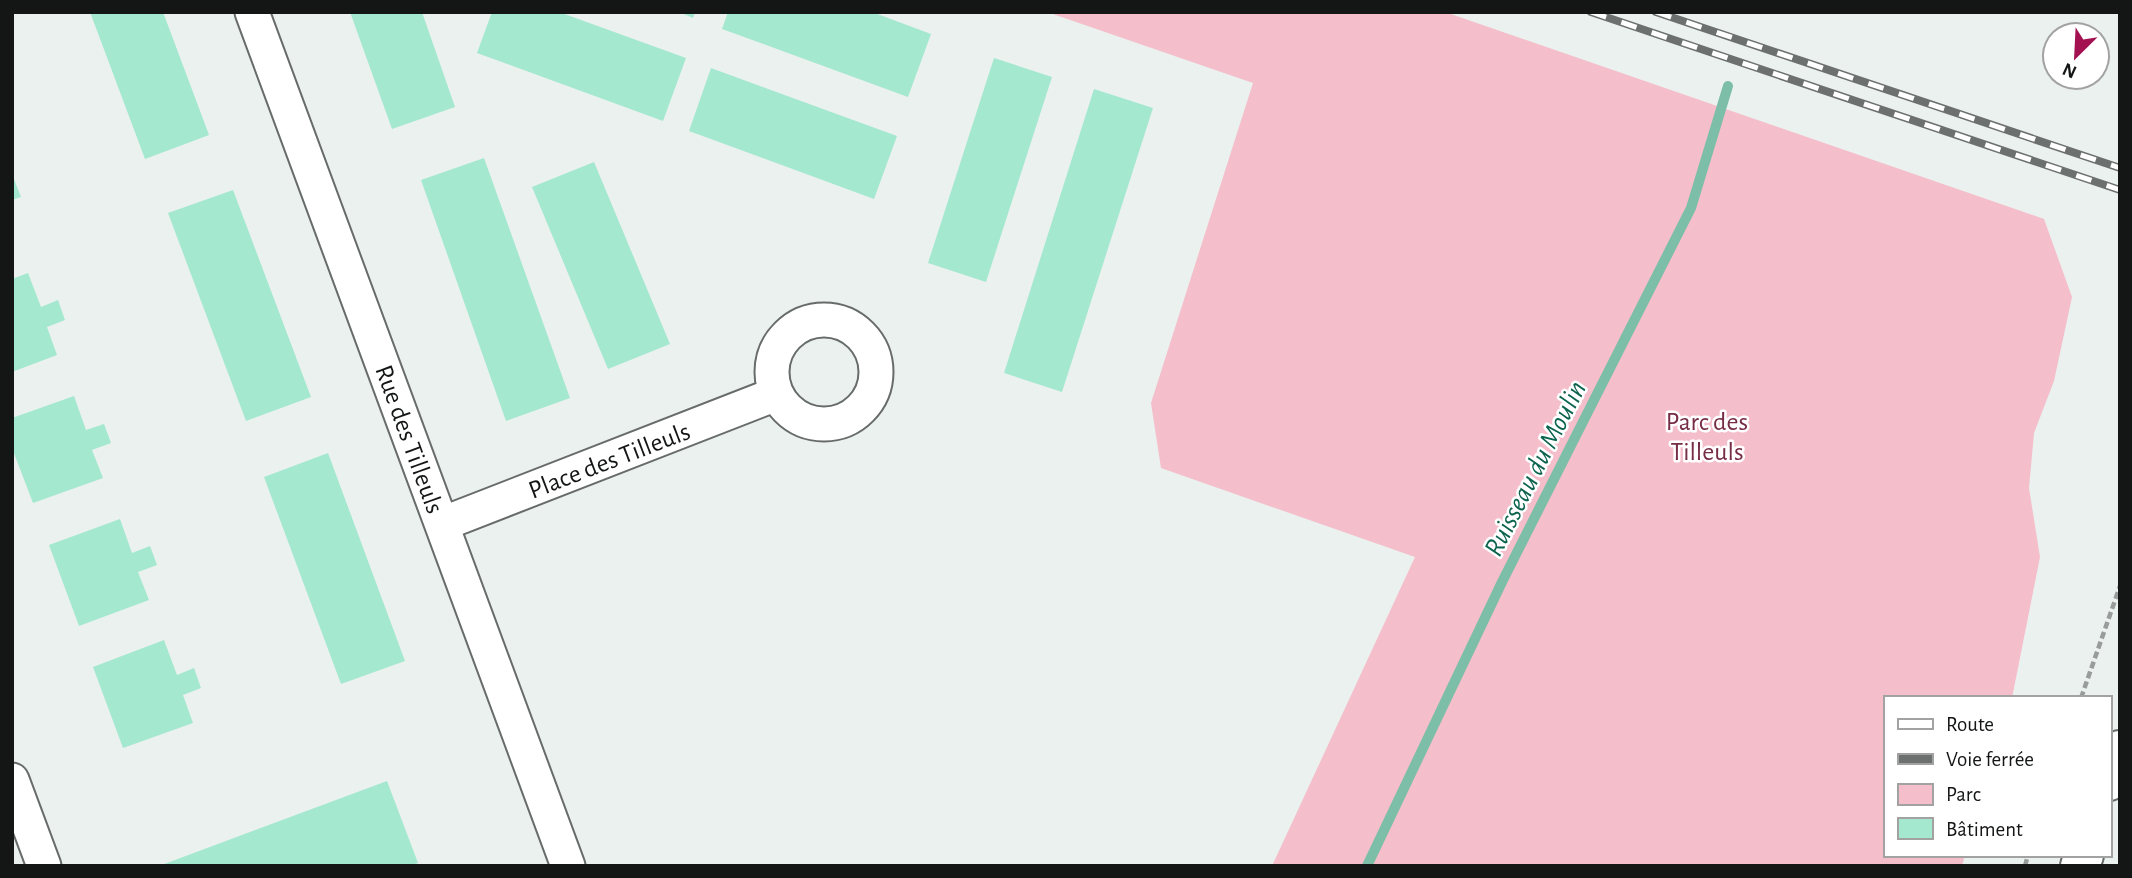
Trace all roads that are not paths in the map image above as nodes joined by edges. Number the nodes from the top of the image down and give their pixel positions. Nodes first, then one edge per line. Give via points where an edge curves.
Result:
1 (252, 12) edge
2 (776, 394) dead end
3 (442, 524) junction
4 (2120, 750) edge
5 (2111, 775) edge
6 (12, 780) edge
7 (44, 866) edge
8 (568, 866) edge

1 - 3 street, Rue des Tilleuls
2 - 3 street, Place des Tilleuls
3 - 8 street, Rue des Tilleuls
4 - 5 street
6 - 7 street

